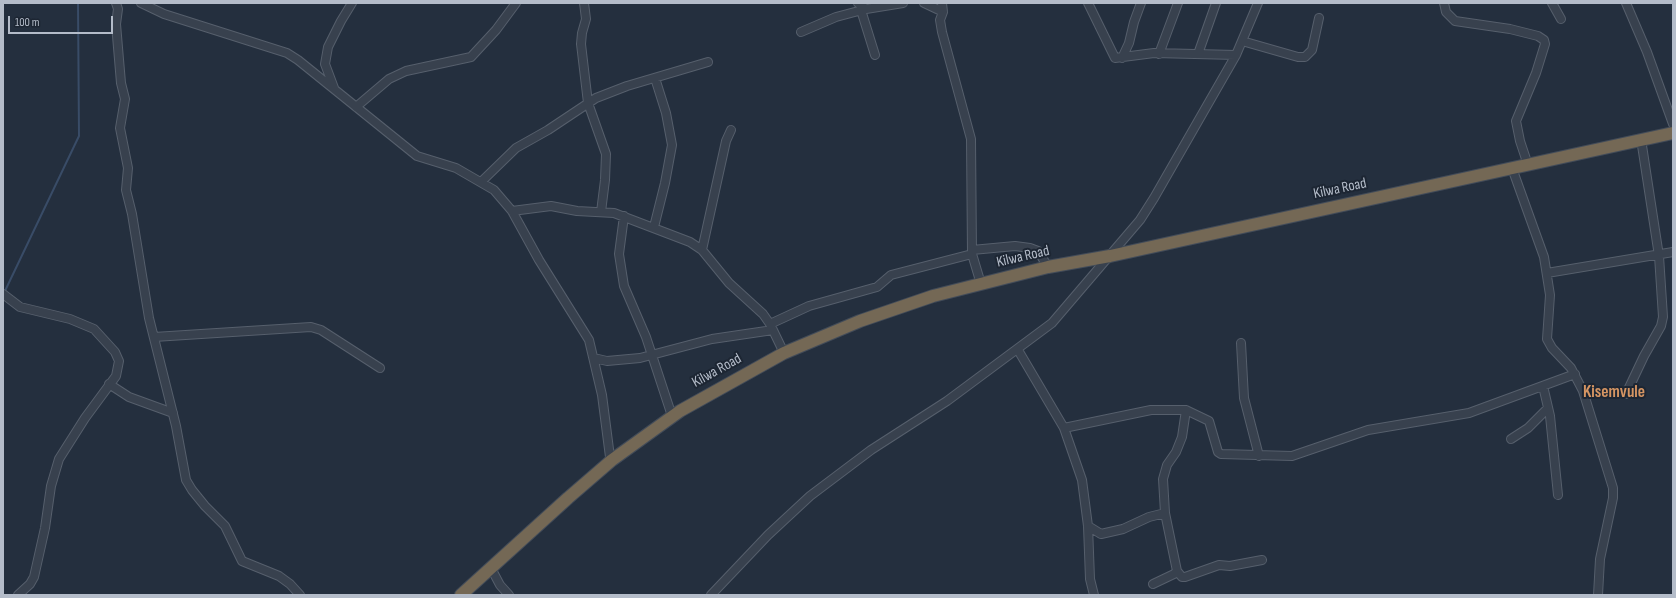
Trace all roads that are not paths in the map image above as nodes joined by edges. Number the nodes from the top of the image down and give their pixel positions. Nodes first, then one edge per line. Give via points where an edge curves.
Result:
1 (116, 3) edge
2 (142, 3) edge
3 (352, 3) edge
4 (516, 3) edge
5 (584, 3) edge
6 (903, 3) edge
7 (924, 3) edge
8 (942, 3) edge
9 (1141, 3) edge
10 (1178, 3) edge
11 (1216, 3) edge
12 (1258, 3) edge
13 (1444, 3) edge
14 (1552, 3) edge
15 (1626, 3) edge
16 (1091, 5) edge
17 (862, 7) edge
18 (943, 12) junction
19 (1319, 18) dead end
20 (1561, 19) dead end
21 (801, 32) dead end
22 (1242, 41) junction
23 (1159, 54) junction
24 (1198, 54) junction
25 (875, 55) dead end
26 (1236, 55) junction
27 (1122, 58) junction
28 (708, 62) dead end
29 (655, 78) junction
30 (336, 91) junction
31 (588, 103) junction
32 (356, 107) junction
33 (1673, 124) edge
34 (731, 130) dead end
35 (1673, 133) edge
36 (1641, 139) junction
37 (1528, 165) junction
38 (1512, 168) junction
39 (481, 182) junction
40 (512, 211) junction
41 (601, 212) junction
42 (624, 216) junction
43 (654, 227) junction
44 (702, 250) junction
45 (972, 252) junction
46 (1673, 252) edge
47 (1658, 254) junction
48 (1110, 256) junction
49 (1048, 267) junction
50 (1547, 273) junction
51 (981, 284) junction
52 (3, 294) edge
53 (771, 327) junction
54 (154, 337) junction
55 (1241, 343) dead end
56 (1018, 350) junction
57 (784, 353) junction
58 (653, 355) junction
59 (594, 358) junction
60 (380, 368) dead end
61 (1575, 374) junction
62 (109, 384) junction
63 (1543, 386) junction
64 (1626, 394) dead end
65 (1548, 408) junction
66 (1186, 410) junction
67 (173, 412) junction
68 (672, 416) junction
69 (1064, 428) junction
70 (1511, 439) dead end
71 (1259, 456) junction
72 (612, 460) junction
73 (1558, 495) dead end
74 (1165, 513) junction
75 (1088, 526) junction
76 (1262, 560) dead end
77 (491, 568) junction
78 (1177, 571) junction
79 (1153, 584) dead end
80 (18, 595) edge
81 (300, 595) edge
82 (461, 595) edge
83 (509, 595) edge
84 (711, 595) edge
85 (1094, 595) edge
86 (1598, 595) edge

1 - 54 street via 121,83 125,99 120,128 128,168 126,190
2 - 30 street via 164,14 287,54
3 - 30 street via 328,47 325,58 327,72
4 - 32 street via 471,57 406,71 390,79
5 - 31 street via 586,19 582,44
6 - 17 street
7 - 18 street
8 - 18 street
9 - 27 street
10 - 23 street
11 - 24 street
12 - 22 street
13 - 37 street via 1446,12 1454,21 1510,29 1538,36 1545,41 1536,74 1516,122
14 - 20 street
15 - 33 street via 1645,46
16 - 27 street via 1113,57
17 - 21 street
17 - 25 street
18 - 45 street via 940,20 942,32 971,139
19 - 22 street via 1312,50 1305,57 1298,58
22 - 26 street
23 - 24 street
23 - 27 street
24 - 26 street
26 - 48 street via 1154,198 1140,220
28 - 29 street
29 - 31 street
29 - 43 street via 666,113 672,145
30 - 32 street
31 - 39 street via 516,148
31 - 41 street via 606,154
32 - 39 street via 417,156 456,168
34 - 44 street via 726,141
35 - 36 highway, Kilwa Road
36 - 37 highway, Kilwa Road
36 - 47 street
37 - 38 highway, Kilwa Road
38 - 48 highway, Kilwa Road
38 - 50 street via 1544,257
39 - 40 street via 494,190
40 - 41 street via 551,206
40 - 59 street via 589,340
41 - 42 street
42 - 43 street
42 - 58 street via 619,254 624,286
43 - 44 street via 690,242
44 - 53 street via 729,283 753,302
45 - 49 street via 1015,246 1030,248 1038,251
45 - 51 street
45 - 53 street via 891,275 877,287 809,306
46 - 47 street
47 - 50 street
47 - 64 street via 1662,322
48 - 49 highway, Kilwa Road
48 - 56 street via 1052,323
49 - 51 highway, Kilwa Road
50 - 61 street via 1550,295 1546,339
51 - 57 highway, Kilwa Road via 889,310
52 - 62 street via 20,307 70,319 94,329 116,352 119,360 119,369
53 - 57 street
53 - 58 street
54 - 60 street via 311,327 321,330
54 - 67 street
55 - 71 street via 1244,398
56 - 69 street
56 - 84 street via 947,401 871,450 810,496
57 - 68 highway, Kilwa Road
58 - 59 street via 609,361
58 - 68 street
59 - 72 street
61 - 63 street
61 - 86 street via 1588,406 1614,494 1600,559
62 - 67 street via 130,397
62 - 80 street via 59,459 50,486 45,528 34,577
63 - 65 street
63 - 71 street via 1469,413 1368,430 1292,456
65 - 70 street via 1528,428
65 - 73 street
66 - 69 street via 1151,410
66 - 71 street via 1208,421 1218,452 1221,454
66 - 74 street via 1182,437 1164,475
67 - 81 street via 186,480 192,490 225,526 242,561 278,576
68 - 72 highway, Kilwa Road
69 - 75 street via 1082,480
72 - 77 highway, Kilwa Road
74 - 75 street via 1123,529 1101,534
74 - 78 street
75 - 85 street via 1090,579
76 - 78 street via 1230,566 1219,565 1185,577
77 - 82 highway, Kilwa Road
77 - 83 street
78 - 79 street

